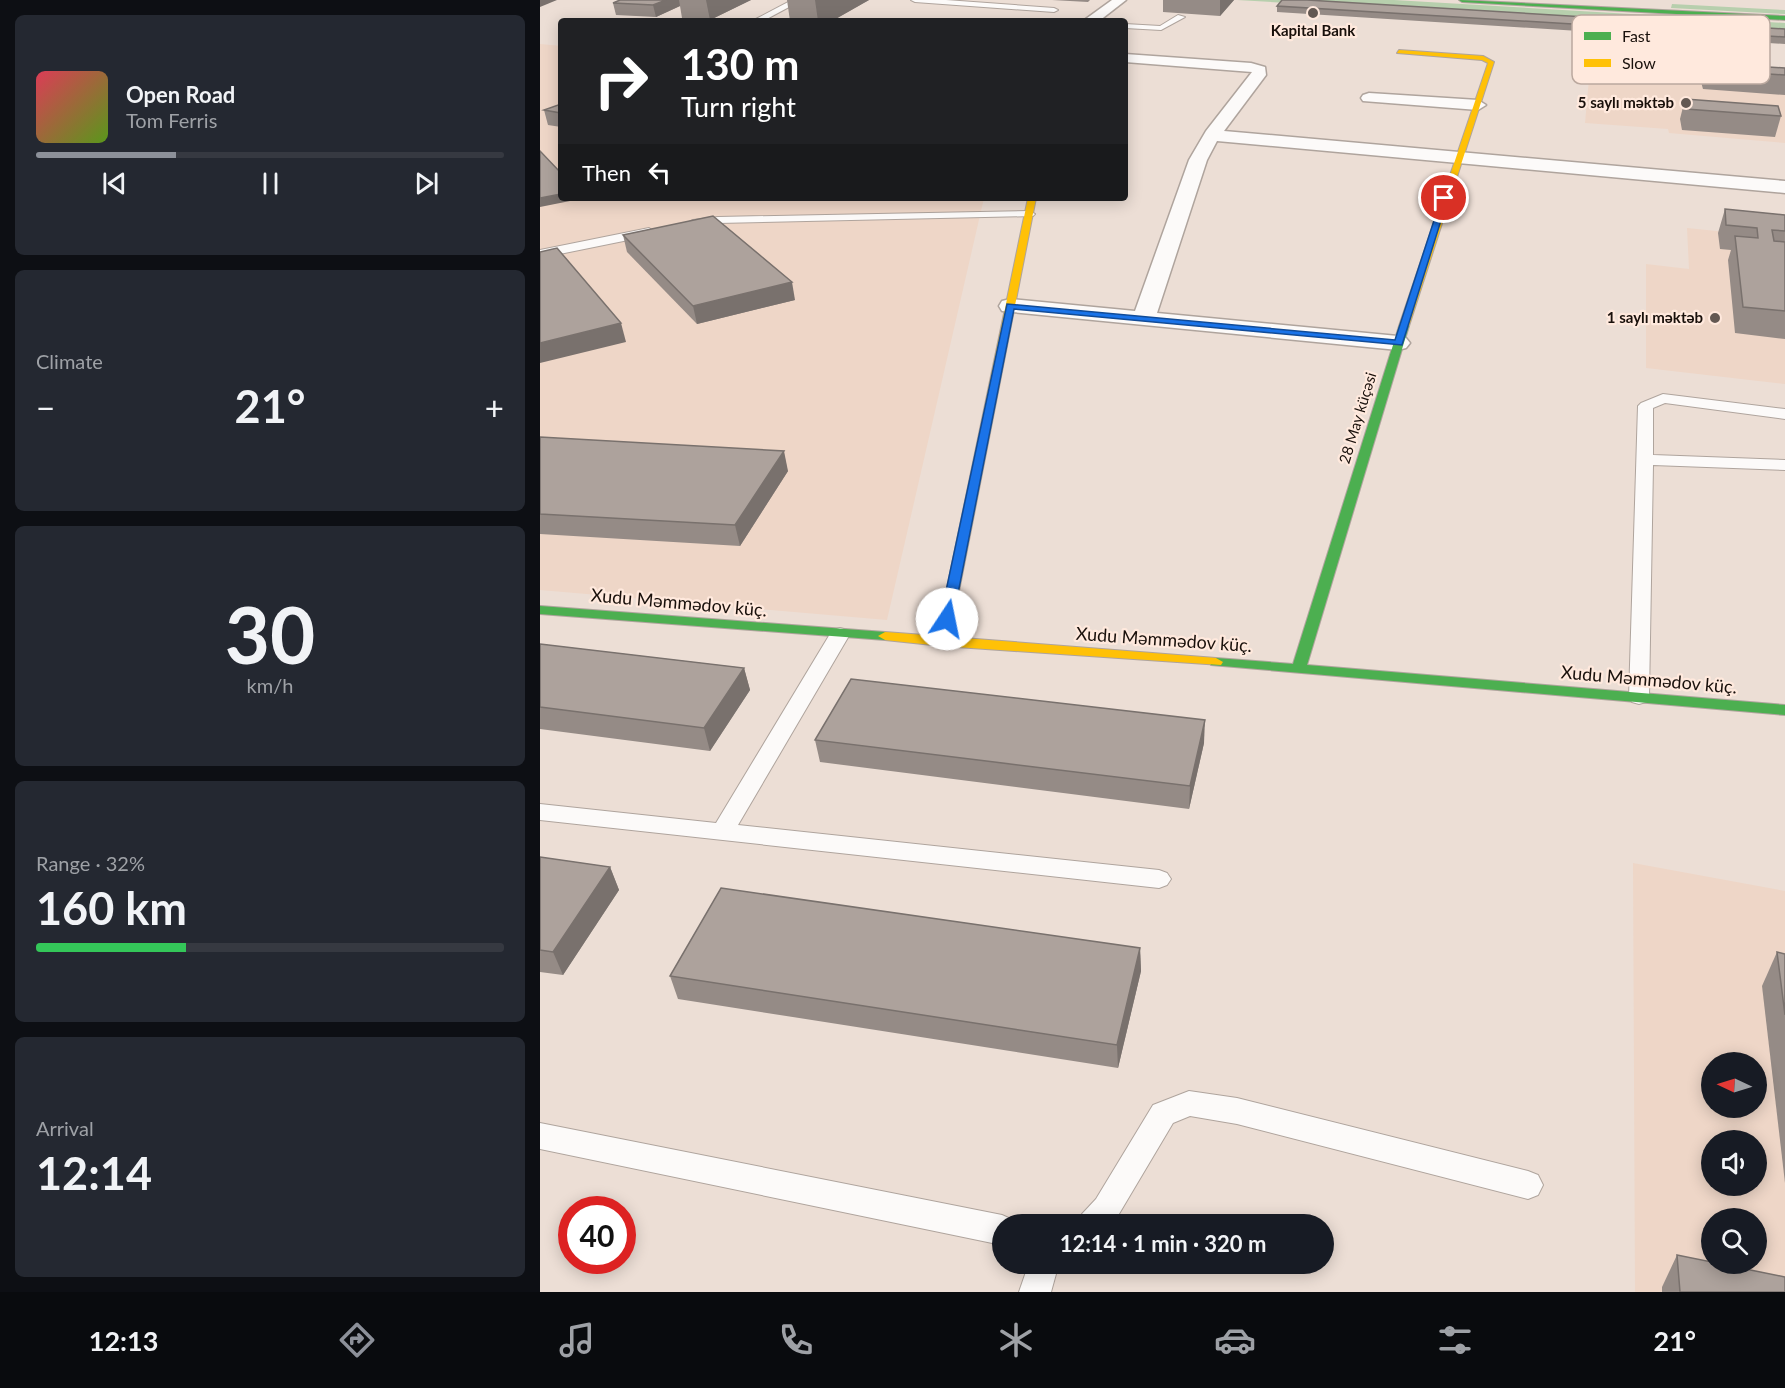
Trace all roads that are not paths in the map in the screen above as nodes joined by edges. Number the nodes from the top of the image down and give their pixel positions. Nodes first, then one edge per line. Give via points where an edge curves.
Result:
1 (798, 0) edge
2 (915, 0) edge
3 (1120, 0) edge
4 (1462, 0) edge
5 (1054, 10) dead end
6 (1731, 15) edge
7 (1181, 17) dead end
8 (1770, 17) edge
9 (762, 18) edge
10 (1094, 18) edge
11 (1785, 18) edge
12 (1128, 26) edge
13 (1400, 52) dead end
14 (1128, 58) edge
15 (1770, 80) edge
16 (1785, 82) edge
17 (1369, 98) dead end
18 (1478, 105) junction
19 (1212, 135) junction
20 (1458, 156) junction
21 (1785, 186) edge
22 (1031, 201) edge
23 (1029, 214) junction
24 (686, 224) edge
25 (663, 229) edge
26 (540, 254) edge
27 (1010, 306) junction
28 (1144, 319) junction
29 (1398, 343) junction
30 (1785, 414) edge
31 (1645, 460) junction
32 (1785, 465) edge
33 (540, 610) edge
34 (840, 634) junction
35 (942, 642) junction
36 (1299, 668) junction
37 (1640, 697) junction
38 (1785, 710) edge
39 (540, 812) edge
40 (723, 831) junction
41 (1159, 879) dead end
42 (540, 1136) edge
43 (1528, 1185) dead end
44 (1102, 1214) edge
45 (992, 1228) edge
46 (1041, 1274) edge
47 (1035, 1292) edge

1 - 9 lane
2 - 5 lane
3 - 10 street
4 - 6 street
7 - 12 lane via 1161,28
8 - 11 street
13 - 18 street, 28 May küçəsi via 1489,60
14 - 19 street via 1260,70
15 - 16 lane
17 - 18 street
18 - 20 street, 28 May küçəsi
19 - 20 street
19 - 28 street via 1198,160
20 - 21 street
20 - 29 street, 28 May küçəsi
22 - 23 street
23 - 24 lane via 718,220
23 - 27 street
25 - 26 lane
27 - 28 street
27 - 35 street
28 - 29 street
29 - 36 street, 28 May küçəsi
30 - 31 lane via 1663,398 1646,405
31 - 32 lane
31 - 37 lane
33 - 34 street, Xudu Məmmədov küç.
34 - 35 street, Xudu Məmmədov küç.
34 - 40 lane
35 - 36 street, Xudu Məmmədov küç.
36 - 37 street, Xudu Məmmədov küç.
37 - 38 street, Xudu Məmmədov küç.
39 - 40 lane
40 - 41 lane
42 - 45 lane
43 - 44 lane via 1237,1111 1188,1103 1163,1114
46 - 47 lane

